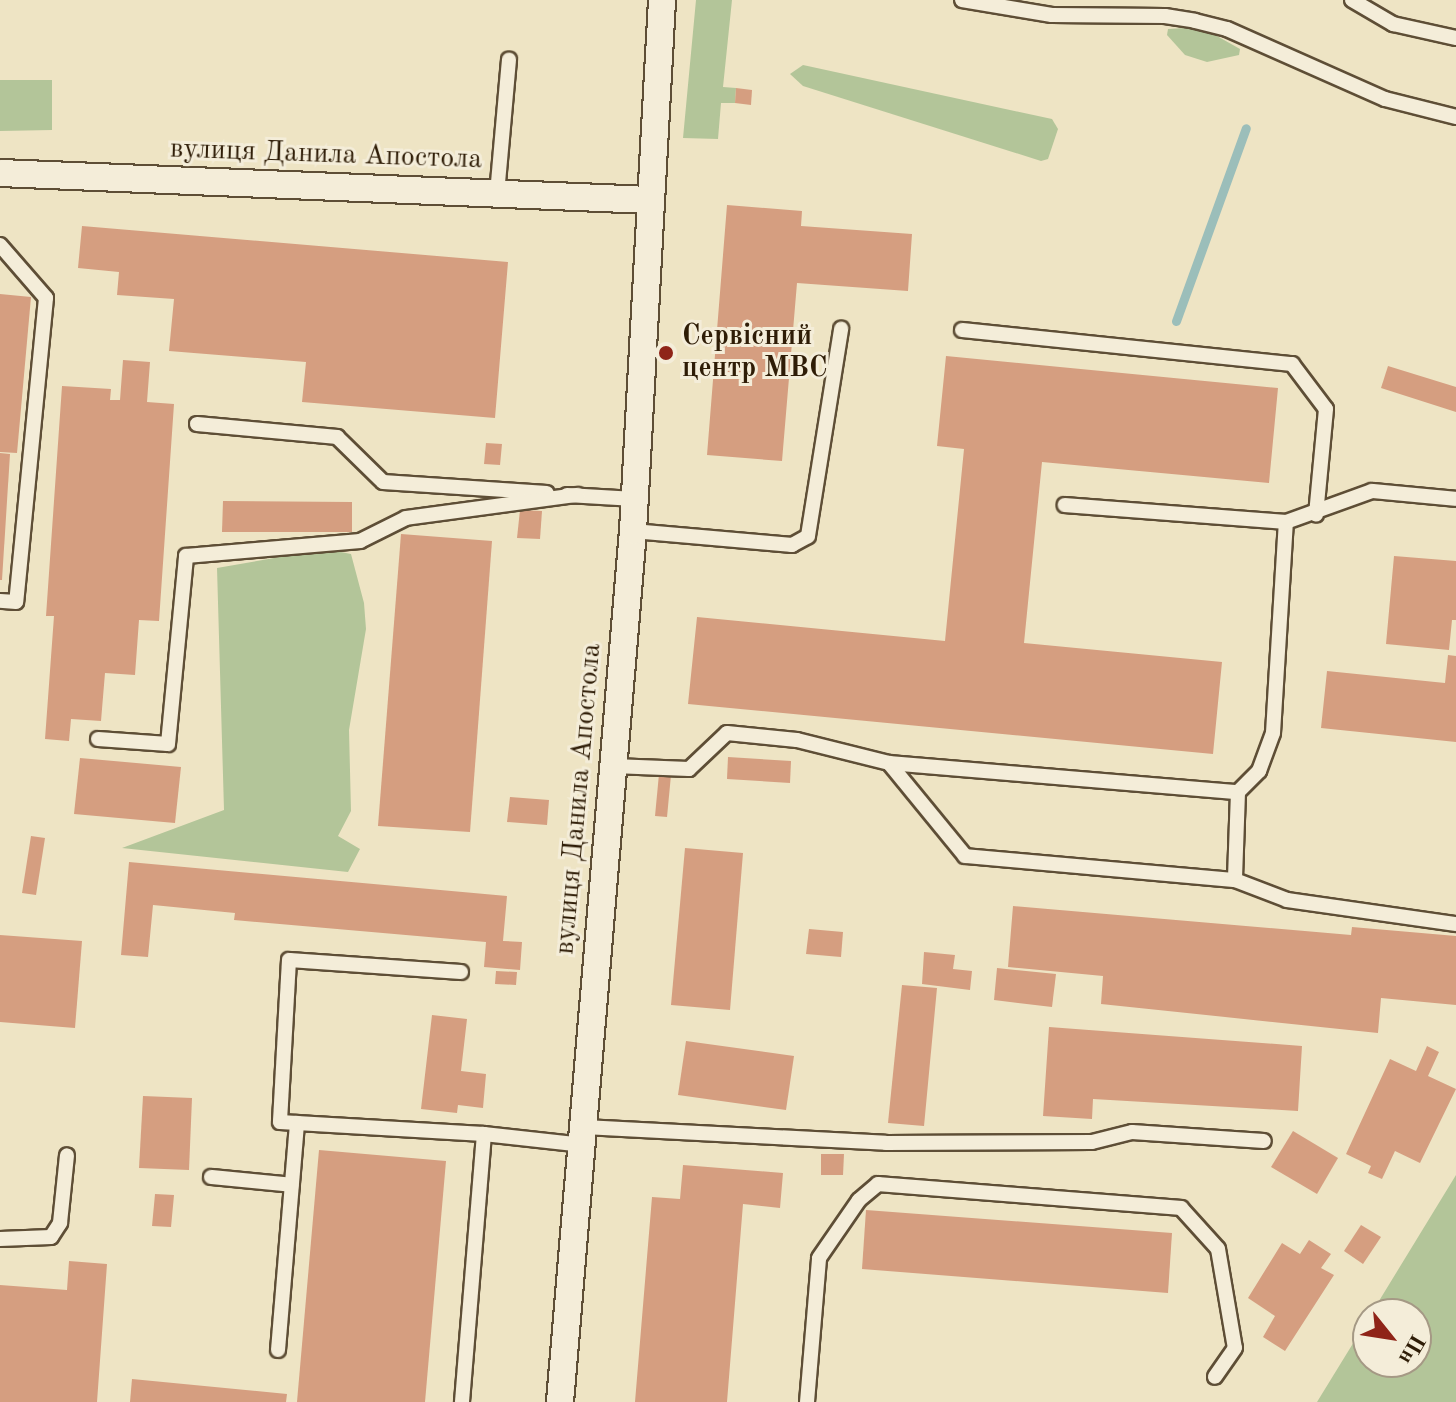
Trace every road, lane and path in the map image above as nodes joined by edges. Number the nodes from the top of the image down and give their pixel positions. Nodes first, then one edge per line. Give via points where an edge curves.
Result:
1 (662, 0) edge
2 (962, 0) edge
3 (1352, 0) edge
4 (997, 3) edge
5 (1456, 38) edge
6 (509, 60) dead end
7 (1456, 117) edge
8 (0, 173) edge
9 (497, 194) junction
10 (649, 200) junction
11 (0, 245) edge
12 (841, 329) dead end
13 (962, 330) dead end
14 (197, 424) dead end
15 (577, 495) junction
16 (635, 499) junction
17 (1456, 499) edge
18 (1065, 505) dead end
19 (1316, 515) junction
20 (1286, 522) junction
21 (633, 531) junction
22 (0, 601) edge
23 (98, 739) dead end
24 (889, 763) junction
25 (613, 766) junction
26 (1238, 792) junction
27 (1235, 880) junction
28 (1456, 924) edge
29 (461, 972) dead end
30 (297, 1123) junction
31 (484, 1134) junction
32 (584, 1136) junction
33 (1264, 1141) dead end
34 (67, 1155) dead end
35 (211, 1177) dead end
36 (292, 1185) junction
37 (0, 1239) edge
38 (278, 1350) dead end
39 (1215, 1377) dead end
40 (462, 1402) edge
41 (560, 1402) edge
42 (807, 1402) edge

1 - 10 street, вулиця Данила Апостола
2 - 4 lane
3 - 5 lane via 1393,24
4 - 7 lane via 1052,15 1195,21 1227,29 1385,99
6 - 9 lane
8 - 9 street, вулиця Данила Апостола
9 - 10 street, вулиця Данила Апостола
10 - 16 street, вулиця Данила Апостола
11 - 22 lane via 46,298 16,602
12 - 21 lane via 808,536 792,545
13 - 19 lane via 1292,364 1326,409
14 - 15 lane via 337,437 383,482
15 - 16 lane
15 - 23 lane via 406,518 360,541 186,556 168,744
16 - 21 street, вулиця Данила Апостола
17 - 19 lane via 1372,491
18 - 20 lane
19 - 20 lane
20 - 26 lane via 1273,733 1259,771
21 - 25 street, вулиця Данила Апостола
24 - 25 lane via 797,740 727,733 689,769
24 - 26 lane
24 - 27 lane via 965,856
25 - 32 street, вулиця Данила Апостола
26 - 27 lane
27 - 28 lane via 1287,900
29 - 30 lane via 289,960 280,1122
30 - 31 lane
30 - 36 lane
31 - 32 lane
31 - 40 lane
32 - 33 lane via 1092,1142 1132,1132
32 - 41 street, вулиця Данила Апостола
34 - 37 lane via 60,1223 51,1237
35 - 36 lane
36 - 38 lane
39 - 42 lane via 1235,1348 1218,1249 1181,1208 878,1184 859,1200 819,1258

